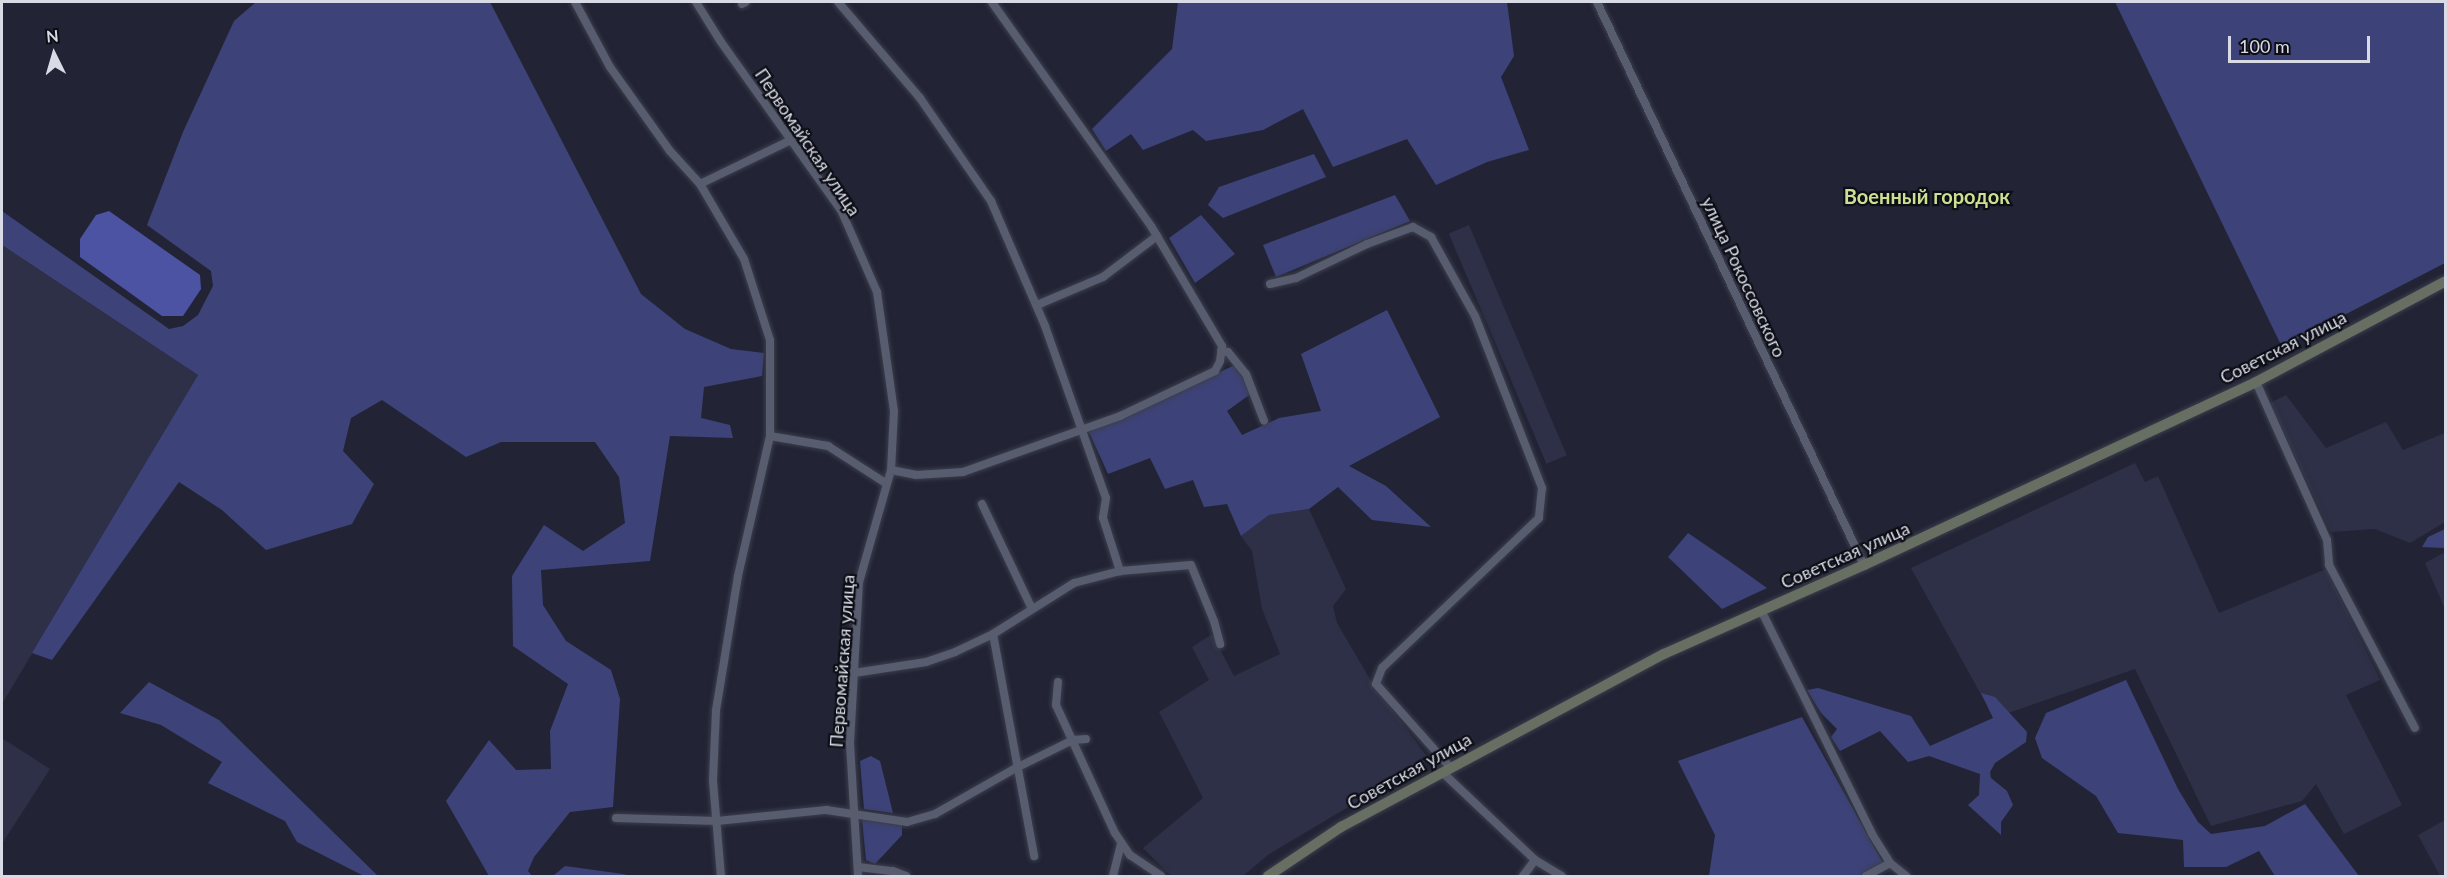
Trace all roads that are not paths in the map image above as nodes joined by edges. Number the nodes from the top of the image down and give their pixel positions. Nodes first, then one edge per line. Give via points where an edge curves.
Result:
1 (575, 2) edge
2 (696, 2) edge
3 (838, 2) edge
4 (992, 2) edge
5 (1597, 2) edge
6 (791, 140) junction
7 (700, 184) junction
8 (1157, 236) junction
9 (2445, 281) edge
10 (1270, 284) dead end
11 (1037, 305) junction
12 (1221, 351) junction
13 (2256, 381) junction
14 (1264, 421) dead end
15 (1081, 430) junction
16 (770, 436) junction
17 (891, 470) junction
18 (887, 484) junction
19 (982, 504) dead end
20 (1864, 565) junction
21 (1120, 571) junction
22 (1032, 609) junction
23 (1761, 610) junction
24 (993, 634) junction
25 (1220, 644) dead end
26 (854, 673) junction
27 (1058, 682) dead end
28 (2415, 728) dead end
29 (1086, 739) dead end
30 (1073, 740) junction
31 (1016, 768) junction
32 (1446, 769) junction
33 (855, 814) junction
34 (616, 818) dead end
35 (717, 821) junction
36 (1121, 843) junction
37 (1034, 856) dead end
38 (1535, 860) junction
39 (1890, 862) junction
40 (858, 867) junction
41 (721, 876) edge
42 (858, 876) edge
43 (906, 876) edge
44 (1113, 876) edge
45 (1161, 876) edge
46 (1268, 876) edge
47 (1523, 876) edge
48 (1562, 876) edge
49 (1866, 876) edge
50 (1906, 876) edge

1 - 7 street via 610,67 670,151
2 - 6 street, Первомайская улица
3 - 11 street via 920,98 991,201
4 - 8 street
5 - 20 street, улица Рокоссовского
6 - 7 street
6 - 17 street, Первомайская улица via 841,210 878,292 894,411
7 - 16 street via 744,259 760,298 770,340
8 - 11 street via 1103,277
8 - 12 street
9 - 13 main road, Советская улица
10 - 32 street via 1296,278 1413,227 1431,237 1475,316 1542,488 1539,518 1382,668 1376,684
11 - 15 street
12 - 14 street via 1228,352 1246,374
12 - 15 street via 1215,371
13 - 20 main road, Советская улица
13 - 28 street via 2327,540 2329,565
15 - 17 street via 963,472 916,475
15 - 21 street via 1106,498 1103,519
16 - 18 street via 828,446
16 - 35 street via 722,663 713,781
17 - 18 street, Первомайская улица
18 - 26 street, Первомайская улица via 859,582
19 - 22 street
20 - 23 main road, Советская улица
21 - 22 street via 1074,582
21 - 25 street via 1191,565 1215,621
22 - 24 street
23 - 32 main road, Советская улица via 1664,654
23 - 39 street via 1821,736
24 - 26 street via 926,662
24 - 31 street via 1009,708
26 - 33 street, Первомайская улица via 850,744
27 - 30 street via 1056,705
29 - 30 street
30 - 31 street
30 - 36 street
31 - 33 street via 935,814 907,822
31 - 37 street
32 - 38 street
32 - 46 main road, Советская улица via 1341,827
33 - 35 street via 826,810
33 - 40 street, Первомайская улица
34 - 35 street
35 - 41 street
36 - 44 street
36 - 45 street via 1130,855
38 - 47 street
38 - 48 street
39 - 49 street
39 - 50 street
40 - 42 street, Первомайская улица
40 - 43 street

